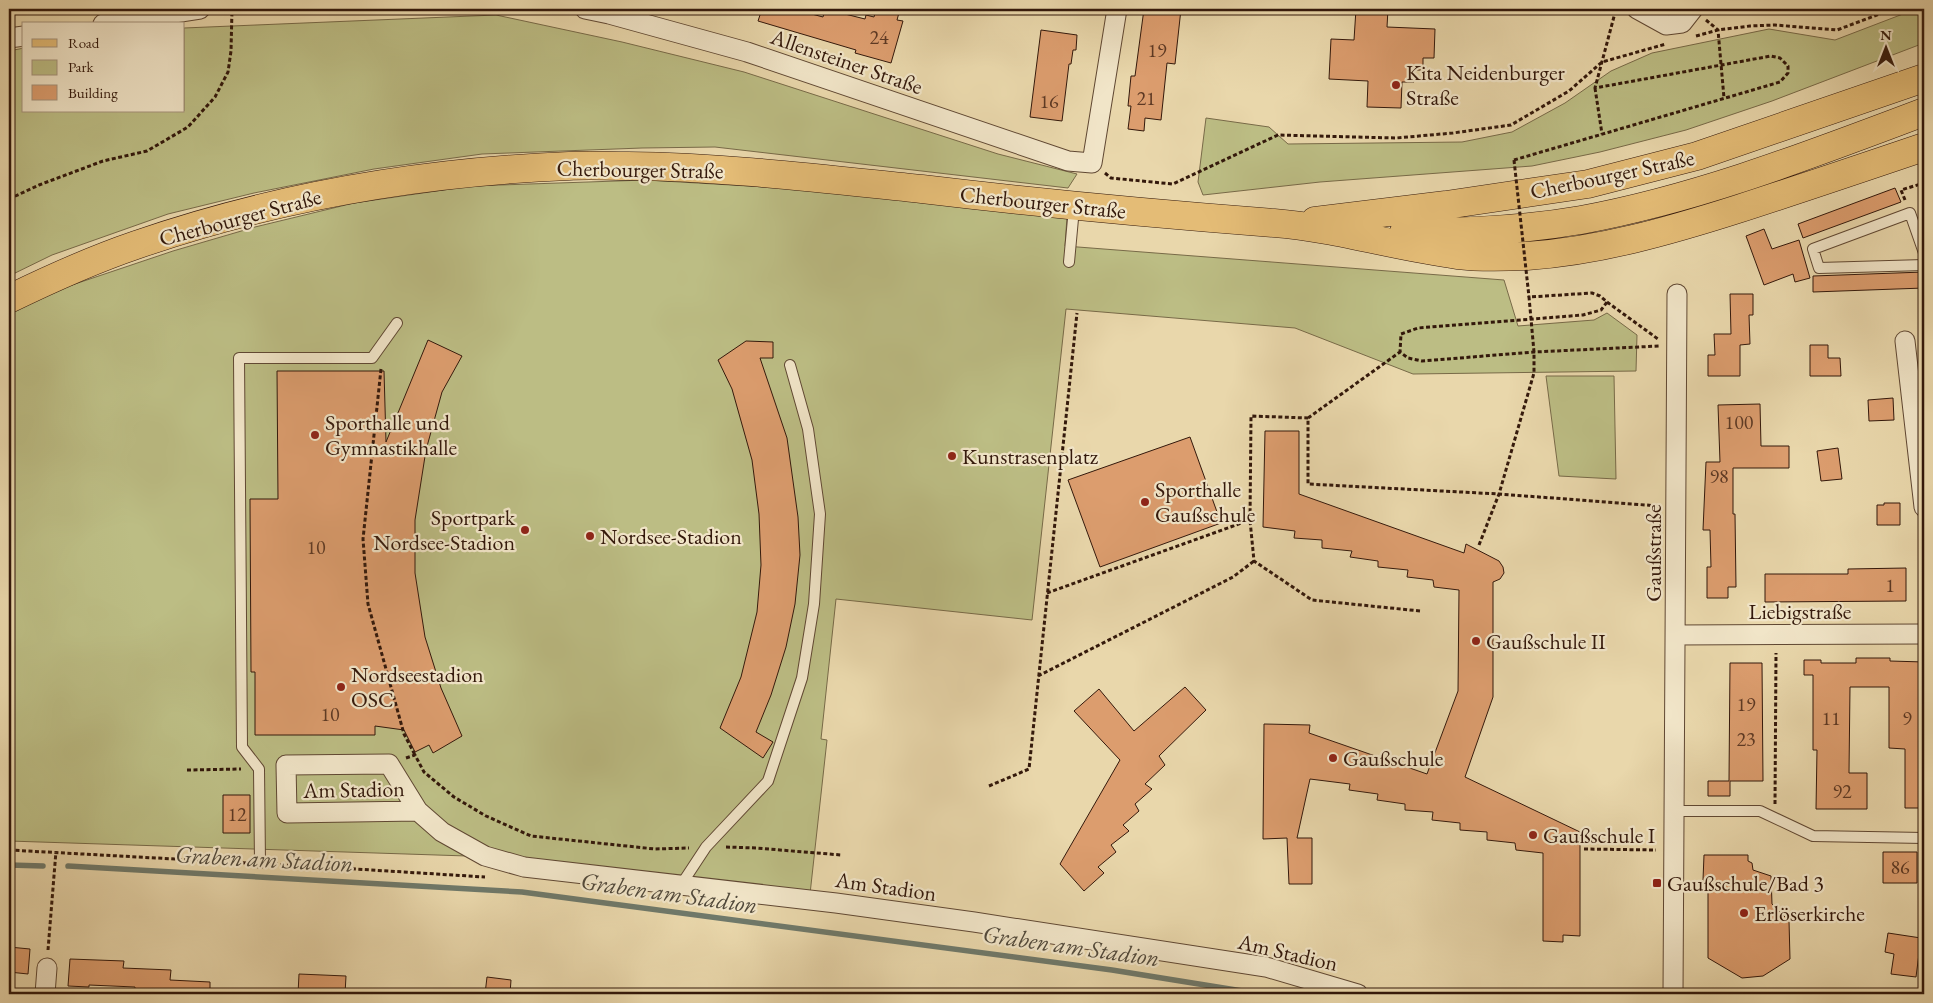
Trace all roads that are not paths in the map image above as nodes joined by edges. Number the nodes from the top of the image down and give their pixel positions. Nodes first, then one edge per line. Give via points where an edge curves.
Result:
1 (200, 9) edge
2 (585, 9) edge
3 (1117, 9) edge
4 (1637, 9) edge
5 (1693, 9) edge
6 (116, 22) edge
7 (22, 36) edge
8 (9, 38) edge
9 (1924, 78) edge
10 (1924, 112) edge
11 (1924, 147) edge
12 (1074, 206) junction
13 (1288, 224) junction
14 (1924, 253) edge
15 (1069, 262) dead end
16 (1924, 265) edge
17 (1677, 294) dead end
18 (9, 299) edge
19 (397, 324) dead end
20 (1905, 341) dead end
21 (790, 365) dead end
22 (1924, 507) edge
23 (1924, 634) edge
24 (1676, 635) junction
25 (1674, 811) junction
26 (418, 812) junction
27 (1924, 838) edge
28 (260, 863) dead end
29 (681, 884) junction
30 (47, 968) road end
31 (45, 994) edge
32 (1358, 994) edge
33 (1673, 994) edge

1 - 6 street
2 - 3 street, Allensteiner Straße via 747,52 1068,161 1092,163
4 - 5 street via 1667,34
7 - 8 street
9 - 13 main road, Cherbourger Straße via 1697,156 1588,184
10 - 13 main road via 1743,178 1666,201 1580,220 1451,232 1352,230
11 - 13 main road, Cherbourger Straße via 1672,230 1554,254 1462,256
12 - 13 main road, Cherbourger Straße
12 - 15 lane
12 - 18 main road, Cherbourger Straße via 786,174 688,167 572,165 455,174 287,201 214,220 133,246
14 - 16 lane via 1910,213 1813,248 1819,268
17 - 24 street, Gaußstraße
19 - 28 lane via 372,358 240,358 242,747 259,769
20 - 22 street
21 - 29 lane via 808,429 820,514 814,604 802,678 768,781 706,847
23 - 24 street, Liebigstraße
24 - 25 street, Gaußstraße
25 - 27 lane via 1760,810 1813,836
25 - 33 street, Gaußstraße
26 - 26 street, Am Stadion via 287,813 286,765 389,764
26 - 29 street, Am Stadion via 442,832 485,856 516,864
29 - 32 street, Am Stadion via 974,922 1266,967
30 - 31 street

